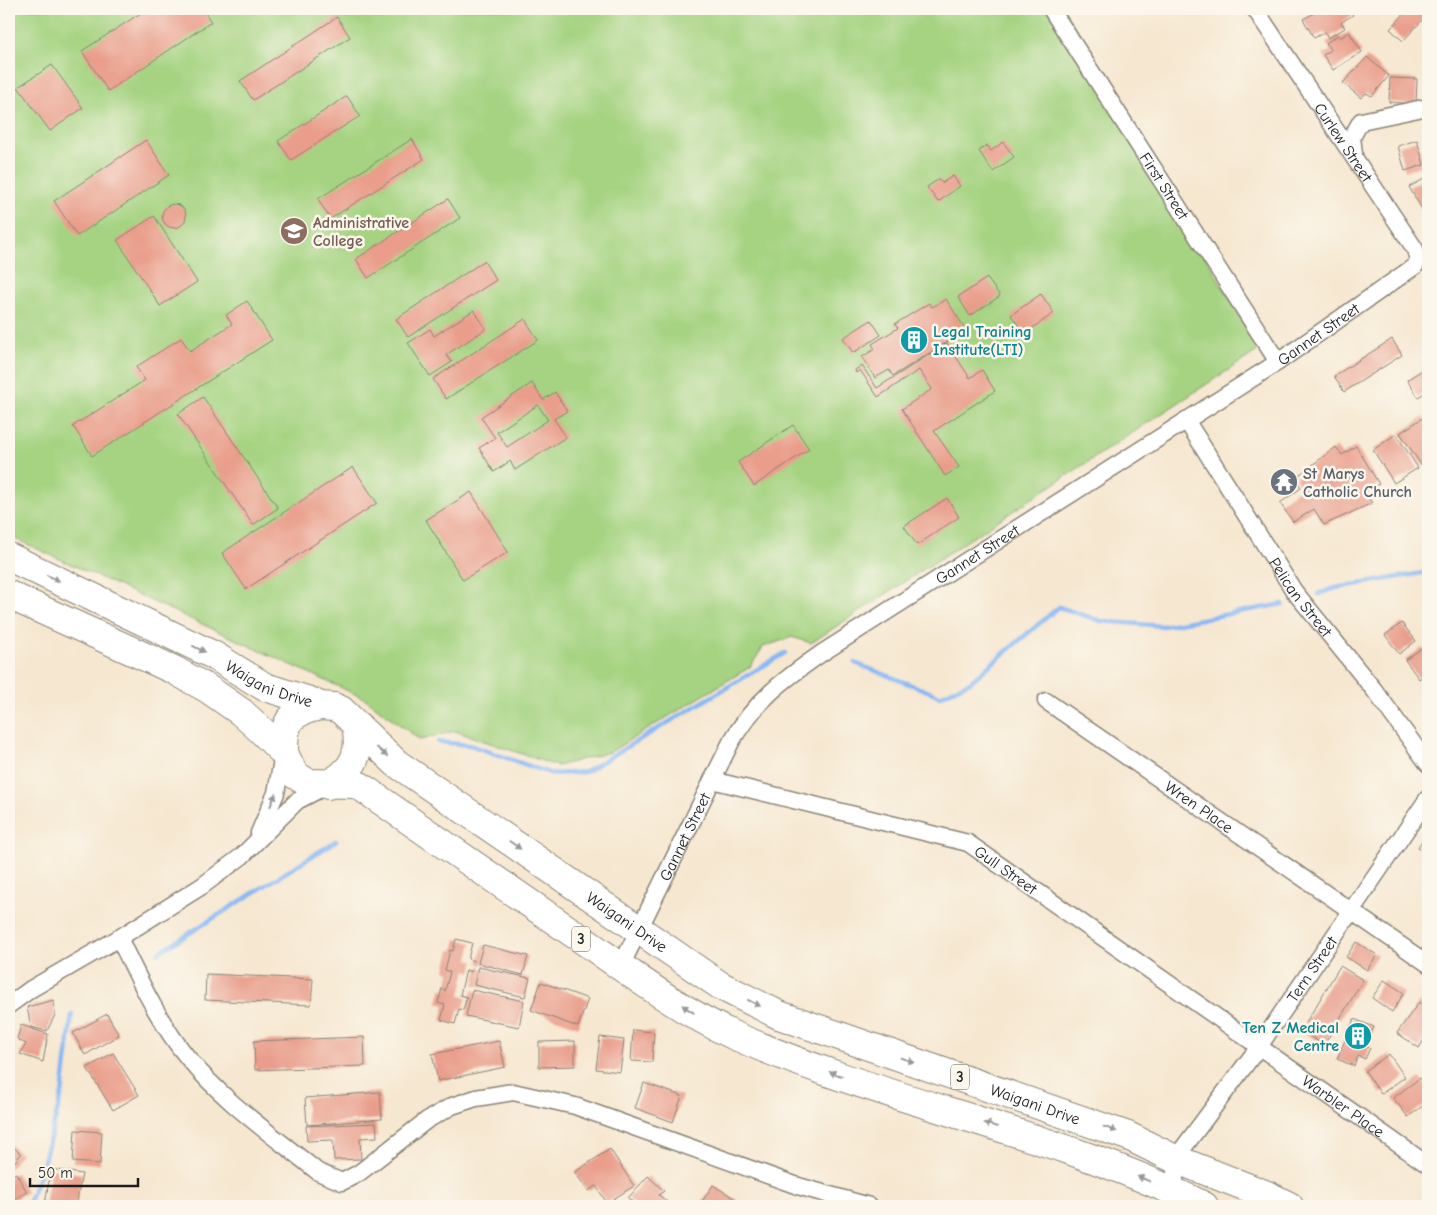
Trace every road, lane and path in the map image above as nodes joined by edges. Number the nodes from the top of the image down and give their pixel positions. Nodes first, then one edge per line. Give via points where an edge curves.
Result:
1 (1051, 9) edge
2 (1255, 9) edge
3 (1428, 107) edge
4 (1354, 154) junction
5 (1422, 269) edge
6 (1278, 362) junction
7 (1186, 420) junction
8 (9, 557) edge
9 (9, 595) edge
10 (1046, 701) dead end
11 (320, 706) junction
12 (356, 725) junction
13 (284, 753) junction
14 (1428, 764) edge
15 (712, 780) junction
16 (328, 785) junction
17 (1428, 798) edge
18 (254, 845) junction
19 (1352, 912) junction
20 (639, 931) junction
21 (119, 938) junction
22 (1428, 964) edge
23 (621, 966) junction
24 (9, 1005) edge
25 (1258, 1048) junction
26 (1175, 1159) junction
27 (1428, 1165) edge
28 (1174, 1192) junction
29 (870, 1206) edge
30 (1204, 1206) edge
31 (1290, 1206) edge

1 - 6 street, First Street
2 - 4 street, Curlew Street
3 - 4 street via 1361,121 1352,137
4 - 5 street, Curlew Street via 1415,249
5 - 6 street, Gannet Street
6 - 7 street, Gannet Street
7 - 14 street, Pelican Street via 1294,591 1375,691
7 - 15 street, Gannet Street via 777,685 751,711
8 -> 11 highway, Waigani Drive / 3 via 213,655 265,687
9 - 13 highway, Waigani Drive / 3 via 174,670 241,712
10 - 19 street, Wren Place
11 - 12 highway, Waigani Drive / 3 via 340,710
11 - 13 highway via 297,712 290,719 285,728
12 - 16 highway via 359,739 354,761 341,777
12 -> 20 highway, Waigani Drive / 3 via 396,763
13 - 16 highway, Waigani Drive / 3 via 299,778 308,783
18 -> 13 street via 276,793
15 - 20 street, Gannet Street
15 - 25 street, Gull Street via 968,843
16 - 18 street via 297,801
16 - 23 highway, Waigani Drive / 3 via 360,786
17 - 19 street, Tern Street
18 - 21 street via 208,882
19 - 22 street, Wren Place
19 - 25 street, Tern Street
20 - 23 street, Gannet Street
20 -> 26 highway, Waigani Drive / 3 via 721,986 779,1015 1078,1118 1157,1148
21 - 24 street via 31,988
21 - 29 street via 149,998 187,1058 220,1092 318,1172 342,1182 359,1173 427,1120 452,1106 513,1092 575,1106 798,1186
28 -> 23 highway, Waigani Drive / 3 via 1105,1163 788,1058 701,1018
25 - 26 street, Tern Street
25 - 27 street, Warbler Place
26 - 28 street
26 - 31 highway, Waigani Drive / 3
28 - 30 highway, Waigani Drive / 3

